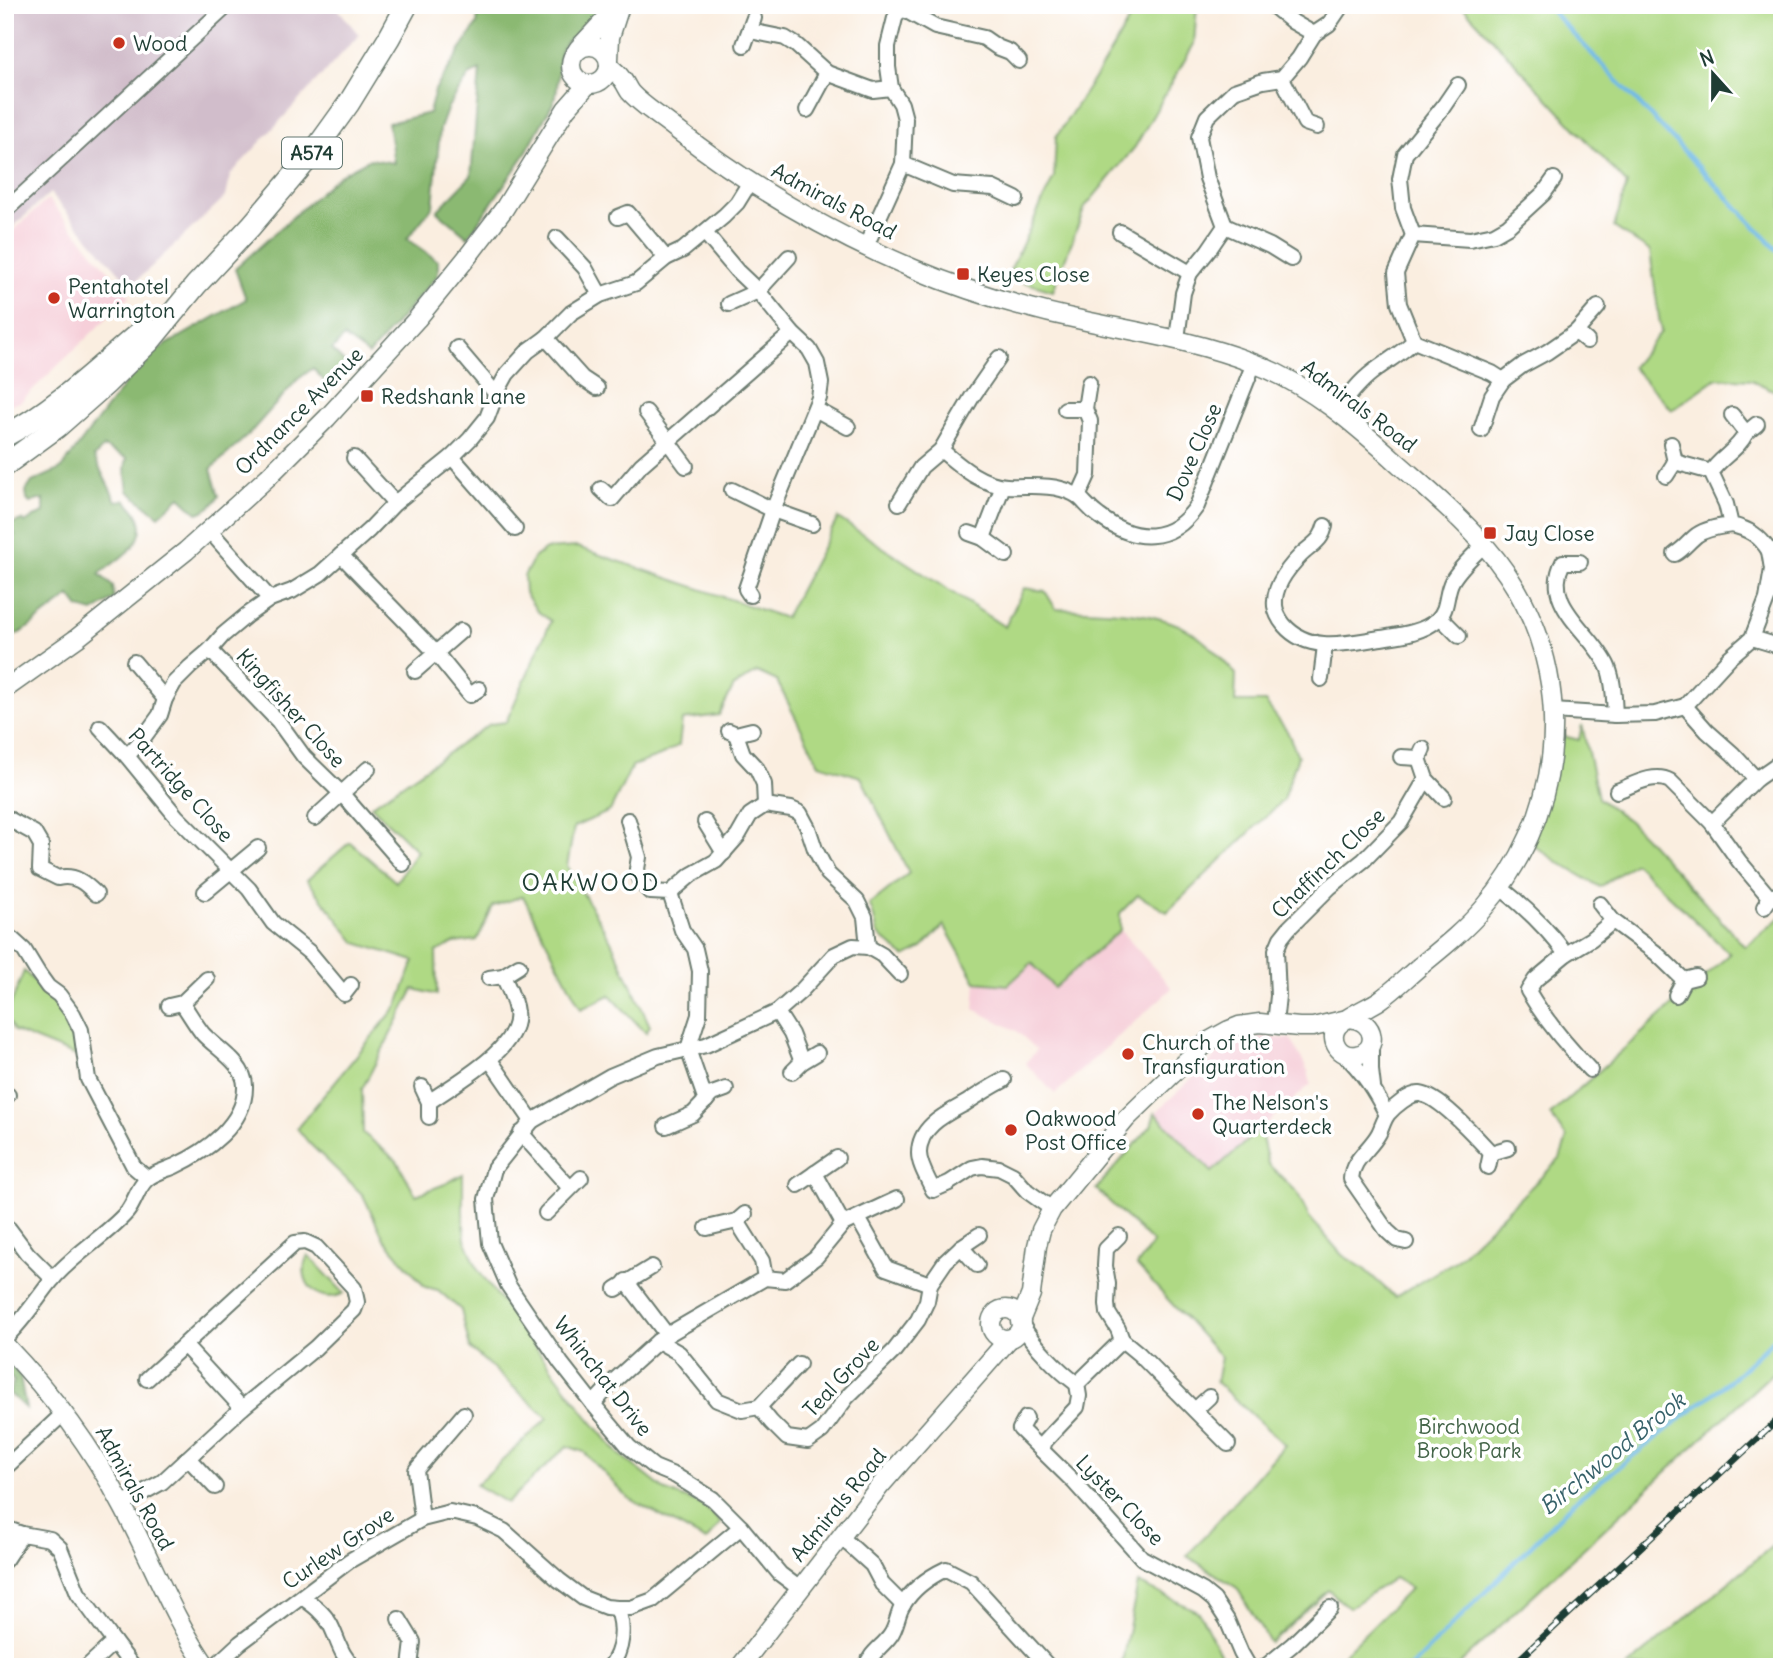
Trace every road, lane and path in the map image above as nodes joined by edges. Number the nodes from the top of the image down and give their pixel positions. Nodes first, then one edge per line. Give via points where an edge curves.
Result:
1 (229, 5) edge
2 (407, 5) edge
3 (620, 5) edge
4 (1272, 5) edge
5 (1342, 5) edge
6 (902, 7) edge
7 (1314, 34) junction
8 (744, 45) dead end
9 (578, 49) junction
10 (609, 63) junction
11 (1021, 63) dead end
12 (571, 69) junction
13 (827, 73) junction
14 (1282, 78) junction
15 (591, 84) junction
16 (1458, 85) dead end
17 (891, 88) junction
18 (631, 93) junction
19 (566, 109) junction
20 (807, 110) dead end
21 (1317, 127) dead end
22 (902, 164) junction
23 (1554, 176) dead end
24 (750, 182) junction
25 (1016, 199) dead end
26 (5, 211) edge
27 (618, 217) dead end
28 (1225, 226) junction
29 (1120, 232) dead end
30 (705, 233) junction
31 (1413, 235) junction
32 (557, 238) dead end
33 (866, 246) junction
34 (789, 257) dead end
35 (666, 258) junction
36 (1294, 263) dead end
37 (1189, 273) junction
38 (196, 285) junction
39 (758, 291) junction
40 (600, 295) junction
41 (729, 304) dead end
42 (1598, 307) dead end
43 (792, 333) junction
44 (546, 338) junction
45 (1177, 339) junction
46 (1414, 341) junction
47 (457, 348) dead end
48 (999, 358) dead end
49 (1254, 363) junction
50 (1503, 380) junction
51 (1089, 383) dead end
52 (597, 388) dead end
53 (496, 394) junction
54 (815, 409) junction
55 (1065, 409) dead end
56 (1086, 409) junction
57 (646, 412) dead end
58 (1336, 412) junction
59 (1732, 415) dead end
60 (848, 427) dead end
61 (1481, 430) dead end
62 (5, 436) edge
63 (668, 441) junction
64 (1671, 444) dead end
65 (941, 450) junction
66 (452, 457) junction
67 (354, 458) dead end
68 (1675, 461) junction
69 (5, 465) edge
70 (686, 466) dead end
71 (1711, 472) junction
72 (1666, 477) dead end
73 (1003, 486) junction
74 (601, 489) dead end
75 (732, 490) dead end
76 (1079, 495) junction
77 (395, 503) junction
78 (899, 503) dead end
79 (773, 510) junction
80 (812, 524) dead end
81 (1731, 525) junction
82 (209, 530) junction
83 (516, 533) dead end
84 (1484, 545) junction
85 (1776, 550) edge
86 (1330, 551) dead end
87 (341, 555) junction
88 (1006, 555) dead end
89 (1675, 555) dead end
90 (1580, 562) dead end
91 (750, 595) dead end
92 (270, 599) junction
93 (1440, 617) junction
94 (461, 631) dead end
95 (1459, 636) dead end
96 (1752, 638) junction
97 (1325, 645) junction
98 (1782, 648) edge
99 (210, 650) junction
100 (435, 652) junction
101 (134, 663) dead end
102 (415, 671) dead end
103 (1321, 679) dead end
104 (5, 689) edge
105 (480, 689) dead end
106 (165, 699) junction
107 (1685, 706) junction
108 (1553, 711) junction
109 (1615, 715) junction
110 (100, 727) dead end
111 (752, 730) dead end
112 (127, 756) junction
113 (1401, 757) dead end
114 (1782, 761) edge
115 (368, 769) dead end
116 (1426, 779) junction
117 (1756, 779) junction
118 (1617, 791) dead end
119 (342, 794) junction
120 (1444, 798) dead end
121 (765, 805) junction
122 (5, 817) edge
123 (629, 817) dead end
124 (315, 818) dead end
125 (705, 822) dead end
126 (1712, 823) junction
127 (258, 848) dead end
128 (724, 853) junction
129 (403, 864) dead end
130 (231, 871) junction
131 (1501, 888) junction
132 (205, 892) dead end
133 (670, 893) junction
134 (96, 894) dead end
135 (1771, 899) dead end
136 (1600, 904) dead end
137 (1614, 921) junction
138 (5, 935) edge
139 (868, 947) junction
140 (1566, 954) junction
141 (519, 966) dead end
142 (900, 974) dead end
143 (207, 979) dead end
144 (351, 985) dead end
145 (1676, 995) dead end
146 (1384, 997) junction
147 (777, 1012) junction
148 (1346, 1019) junction
149 (1275, 1024) junction
150 (1299, 1027) junction
151 (1371, 1036) junction
152 (688, 1049) junction
153 (1341, 1052) junction
154 (817, 1053) dead end
155 (490, 1060) junction
156 (1590, 1070) dead end
157 (1004, 1080) dead end
158 (422, 1087) dead end
159 (1373, 1088) junction
160 (726, 1089) dead end
161 (706, 1101) junction
162 (1387, 1115) junction
163 (532, 1121) junction
164 (666, 1126) dead end
165 (521, 1133) junction
166 (1508, 1149) dead end
167 (836, 1158) dead end
168 (814, 1173) junction
169 (147, 1178) junction
170 (798, 1185) dead end
171 (897, 1199) dead end
172 (1052, 1209) junction
173 (546, 1213) dead end
174 (858, 1218) junction
175 (843, 1224) junction
176 (5, 1226) edge
177 (707, 1228) dead end
178 (979, 1235) dead end
179 (1119, 1236) dead end
180 (1410, 1241) dead end
181 (961, 1247) junction
182 (977, 1265) dead end
183 (652, 1267) dead end
184 (1034, 1273) junction
185 (765, 1278) junction
186 (52, 1279) junction
187 (930, 1284) junction
188 (996, 1316) junction
189 (1015, 1330) junction
190 (5, 1338) edge
191 (662, 1338) junction
192 (1122, 1340) junction
193 (5, 1345) edge
194 (184, 1345) junction
195 (799, 1364) dead end
196 (976, 1375) junction
197 (148, 1378) dead end
198 (1077, 1384) junction
199 (1209, 1397) dead end
200 (593, 1404) junction
201 (759, 1407) junction
202 (242, 1408) junction
203 (1195, 1410) junction
204 (64, 1413) junction
205 (464, 1414) dead end
206 (1026, 1418) dead end
207 (1228, 1444) dead end
208 (1042, 1450) junction
209 (188, 1458) junction
210 (5, 1468) edge
211 (215, 1487) dead end
212 (122, 1504) junction
213 (422, 1519) junction
214 (741, 1527) junction
215 (5, 1528) edge
216 (22, 1534) junction
217 (841, 1537) junction
218 (5, 1560) edge
219 (800, 1589) junction
220 (302, 1597) junction
221 (903, 1605) junction
222 (617, 1608) junction
223 (1330, 1608) dead end
224 (399, 1619) dead end
225 (114, 1642) junction
226 (1051, 1664) edge
227 (87, 1667) edge
228 (133, 1667) edge
229 (207, 1667) edge
230 (214, 1667) edge
231 (354, 1667) edge
232 (410, 1667) edge
233 (610, 1667) edge
234 (740, 1667) edge
235 (866, 1667) edge
236 (1249, 1667) edge
237 (1265, 1667) edge

1 - 26 street
2 - 38 main road, A574 via 349,103 313,153
3 - 9 street
3 - 10 street via 610,37
4 - 7 street
5 - 7 street via 1329,24
6 - 11 street via 935,27 984,38
6 - 17 street via 888,46
7 - 14 street
8 - 13 street via 752,24 796,45
9 - 10 street via 596,46
9 - 12 street via 571,58
10 - 15 street via 604,78
10 - 18 street, Admirals Road
12 - 15 street via 577,79
12 - 19 street, Ordnance Avenue
13 - 17 street via 873,90
13 - 20 street
14 - 21 street via 1305,122
14 - 28 street via 1234,91 1207,117 1199,137 1207,178
15 - 18 street, Admirals Road
15 - 19 street, Ordnance Avenue
16 - 31 street via 1405,154 1400,179 1403,208
17 - 22 street via 905,119
18 - 24 street, Admirals Road
19 - 82 street, Ordnance Avenue via 503,209 417,320 327,418
22 - 25 street via 953,186 993,188
22 - 33 street
23 - 31 street via 1544,193 1494,234 1470,239
24 - 30 street via 737,203
24 - 33 street, Admirals Road
27 - 35 street via 628,213
28 - 36 street
28 - 37 street
29 - 37 street
30 - 35 street
30 - 39 street
31 - 46 street via 1396,273 1399,304
32 - 40 street via 585,268
33 - 45 street, Admirals Road via 1008,302
34 - 39 street
35 - 40 street via 636,283
37 - 45 street
38 - 62 main road, A574 via 69,391
38 - 69 main road, A574 via 149,342 107,383
39 - 41 street
39 - 43 street
40 - 44 street via 571,313
42 - 50 street via 1581,336
43 - 54 street via 817,363 821,383
43 - 63 street
44 - 52 street
44 - 53 street via 507,374
45 - 49 street, Admirals Road
46 - 50 street
46 - 58 street via 1358,384
47 - 53 street
48 - 65 street
49 - 58 street, Admirals Road via 1310,392
49 - 76 street, Dove Close via 1197,506 1179,525 1147,537 1122,530 1098,516
50 - 61 street via 1492,396
51 - 56 street
53 - 66 street via 486,418
54 - 60 street
54 - 79 street
55 - 56 street
56 - 76 street via 1090,452 1088,475
57 - 63 street
58 - 84 street, Admirals Road via 1433,494
59 - 71 street via 1752,428
63 - 70 street
63 - 74 street via 612,499
64 - 68 street
65 - 73 street via 961,467
65 - 78 street via 921,467
66 - 77 street
66 - 83 street
67 - 77 street
68 - 71 street
68 - 72 street
71 - 81 street
73 - 76 street via 1058,488
73 - 88 street via 976,536
75 - 79 street
77 - 87 street
79 - 80 street
79 - 91 street via 746,589
81 - 85 street via 1750,531
81 - 89 street via 1702,532
82 - 92 street
82 - 104 street, Ordnance Avenue via 78,638
84 - 93 street via 1453,579
84 - 108 street, Admirals Road via 1517,589 1532,620 1543,651
85 - 96 street via 1767,599
86 - 97 street via 1323,532 1283,578 1275,606 1290,631 1305,641
87 - 92 street via 292,592
87 - 100 street
90 - 109 street via 1563,562 1557,584 1568,614 1608,666
92 - 99 street
93 - 95 street
93 - 97 street via 1410,632
94 - 100 street
96 - 98 street
96 - 107 street
97 - 103 street
99 - 106 street via 174,683
99 - 119 street, Kingfisher Close
100 - 102 street
100 - 105 street via 470,695
101 - 106 street
106 - 112 street via 160,715
107 - 109 street via 1655,714
107 - 117 street
108 - 109 street
108 - 131 street, Admirals Road via 1551,762 1541,807
110 - 112 street, Partridge Close
111 - 121 street via 732,732 764,784
112 - 130 street, Partridge Close via 176,816
113 - 116 street via 1421,754
114 - 117 street
115 - 119 street, Kingfisher Close
116 - 120 street
116 - 149 street, Chaffinch Close via 1401,822 1281,938 1276,950
117 - 126 street
118 - 126 street via 1664,778
119 - 124 street, Kingfisher Close
119 - 129 street, Kingfisher Close
121 - 128 street via 750,816
121 - 139 street via 800,813 828,874 857,901 865,917
122 - 134 street via 34,833 41,845 40,869 58,878 83,881
123 - 133 street via 640,881 650,892
125 - 128 street
126 - 135 street
127 - 130 street, Partridge Close
128 - 133 street
130 - 132 street, Partridge Close
130 - 144 street, Partridge Close via 273,923 310,953 345,994
131 - 140 street via 1535,917
131 - 146 street, Admirals Road via 1476,917
133 - 152 street via 700,971 699,1015
136 - 137 street
137 - 140 street
137 - 145 street via 1690,978
138 - 169 street via 24,950 73,1014 81,1030 88,1079 134,1167
139 - 142 street
139 - 147 street, Whinchat Drive via 853,946 834,955
140 - 156 street via 1528,991 1567,1047
141 - 155 street via 496,977 517,1013 512,1035
143 - 169 street via 176,1005 240,1070 246,1083 244,1099 233,1122 212,1144
146 - 148 street, Admirals Road
146 - 151 street, Admirals Road
147 - 152 street, Whinchat Drive
147 - 154 street via 791,1034 797,1067
148 - 150 street, Admirals Road
148 - 151 street via 1361,1020
148 - 153 street via 1334,1034
149 - 150 street, Admirals Road
149 - 172 street, Admirals Road via 1239,1026 1209,1041 1126,1119
150 - 153 street, Admirals Road
151 - 153 street via 1361,1054
151 - 159 street
152 - 161 street
152 - 163 street, Whinchat Drive via 610,1076
153 - 159 street
155 - 158 street via 429,1109
155 - 163 street
157 - 172 street via 930,1126 919,1155 930,1191 972,1168 999,1168
159 - 162 street
160 - 161 street
161 - 164 street via 693,1114
162 - 166 street via 1413,1095 1422,1094 1458,1119 1489,1160
162 - 180 street via 1374,1140 1353,1164 1351,1179 1387,1231 1397,1240
163 - 165 street, Whinchat Drive
165 - 173 street via 575,1183
165 - 200 street, Whinchat Drive via 491,1179 486,1199 490,1243 508,1285
167 - 168 street
168 - 170 street
168 - 175 street
169 - 186 street via 128,1210
171 - 174 street
172 - 184 street, Admirals Road via 1041,1230
174 - 175 street
174 - 187 street via 886,1268
175 - 185 street via 816,1257 785,1280
176 - 186 street
177 - 185 street via 741,1218 762,1261
178 - 181 street, Teal Grove
179 - 192 street via 1106,1248 1105,1266 1108,1313
181 - 182 street
181 - 187 street, Teal Grove
183 - 191 street via 621,1285
184 - 188 street
184 - 189 street, Admirals Road via 1031,1294
185 - 191 street
186 - 190 street
187 - 201 street, Teal Grove via 918,1320 822,1431 808,1441 787,1438
188 - 189 street via 1006,1310 1014,1312
188 - 189 street via 991,1327 996,1336
188 - 196 street, Admirals Road
189 - 196 street, Admirals Road
189 - 198 street via 1026,1333
191 - 200 street
191 - 201 street via 717,1400 742,1410
192 - 198 street
192 - 203 street
193 - 204 street, Admirals Road
194 - 197 street
194 - 202 street
194 - 202 street via 295,1244 311,1244 354,1288 354,1310
195 - 201 street, Teal Grove
196 - 217 street, Admirals Road
198 - 208 street via 1077,1407
199 - 203 street
200 - 214 street, Whinchat Drive via 629,1447 654,1467 713,1499
202 - 209 street
203 - 207 street
204 - 210 street
204 - 212 street, Admirals Road
205 - 213 street via 416,1470
206 - 208 street, Lyster Close via 1020,1429
208 - 236 street, Lyster Close via 1142,1558 1214,1600
209 - 211 street
209 - 212 street via 153,1488
212 - 229 street, Admirals Road
213 - 220 street, Curlew Grove via 349,1561
213 - 222 street, Curlew Grove via 450,1512 477,1518 504,1531 583,1598
214 - 219 street, Whinchat Drive via 780,1574
214 - 222 street, Curlew Grove via 653,1600
215 - 216 street
216 - 218 street
216 - 225 street via 50,1539 60,1548 78,1593
217 - 219 street, Admirals Road
217 - 221 street via 872,1565 882,1584
219 - 234 street, Admirals Road
220 - 230 street, Curlew Grove
220 - 231 street via 325,1616 342,1654
221 - 226 street via 932,1575 946,1569 971,1582 1009,1626
221 - 235 street via 892,1634 869,1657
222 - 233 street via 622,1630
223 - 237 street
224 - 232 street via 413,1642
225 - 227 street
225 - 228 street

